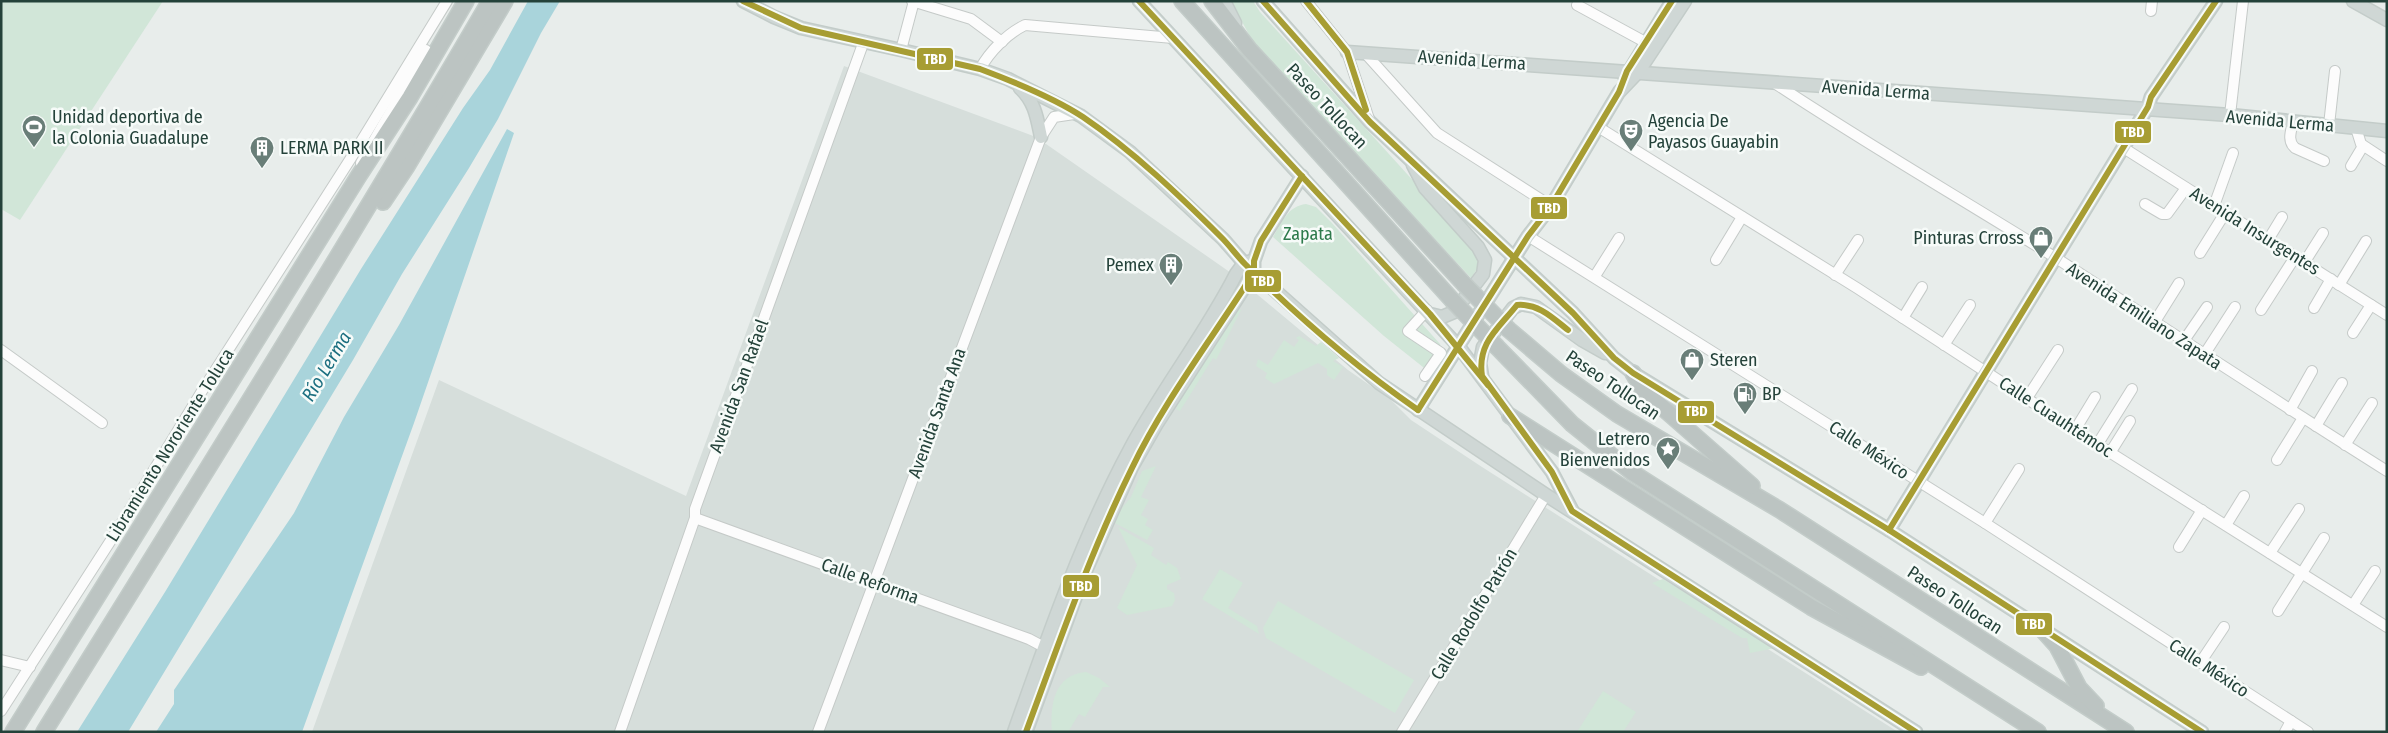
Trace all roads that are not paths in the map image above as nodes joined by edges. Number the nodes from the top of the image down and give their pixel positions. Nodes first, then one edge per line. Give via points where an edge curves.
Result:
1 (447, 1) edge
2 (454, 1) edge
3 (466, 1) edge
4 (490, 1) edge
5 (505, 1) edge
6 (743, 1) edge
7 (914, 1) edge
8 (1139, 1) edge
9 (1182, 1) edge
10 (1212, 1) edge
11 (1224, 1) edge
12 (1263, 1) edge
13 (1672, 1) edge
14 (1685, 1) edge
15 (2216, 1) edge
16 (2243, 1) edge
17 (2353, 1) edge
18 (1307, 2) edge
19 (1577, 5) dead end
20 (2387, 20) edge
21 (1173, 38) junction
22 (864, 41) junction
23 (1002, 42) junction
24 (1645, 42) junction
25 (1249, 49) junction
26 (901, 50) junction
27 (1347, 52) junction
28 (1365, 53) junction
29 (980, 69) junction
30 (2335, 70) dead end
31 (1633, 71) junction
32 (1008, 79) junction
33 (1773, 82) junction
34 (2148, 105) junction
35 (2230, 111) junction
36 (1074, 114) junction
37 (1370, 122) junction
38 (2293, 122) junction
39 (2329, 125) junction
40 (1598, 127) junction
41 (2356, 128) junction
42 (2387, 131) edge
43 (1041, 137) junction
44 (2363, 146) junction
45 (2122, 147) junction
46 (2233, 153) dead end
47 (1411, 160) junction
48 (2324, 161) dead end
49 (2387, 161) edge
50 (2351, 166) dead end
51 (1302, 176) junction
52 (358, 177) junction
53 (2186, 188) junction
54 (2145, 204) dead end
55 (1551, 206) junction
56 (2214, 206) junction
57 (2225, 212) junction
58 (1742, 217) junction
59 (2282, 217) dead end
60 (2323, 233) dead end
61 (352, 235) junction
62 (1528, 236) junction
63 (1619, 238) dead end
64 (1858, 240) dead end
65 (2268, 240) junction
66 (2366, 241) dead end
67 (2200, 253) dead end
68 (2295, 257) junction
69 (1514, 258) junction
70 (2056, 258) junction
71 (1716, 260) dead end
72 (2304, 263) junction
73 (1251, 265) junction
74 (1835, 275) junction
75 (1595, 276) junction
76 (2335, 282) junction
77 (2179, 283) dead end
78 (1922, 288) dead end
79 (1970, 305) dead end
80 (2371, 305) junction
81 (2207, 306) dead end
82 (2235, 307) dead end
83 (2314, 308) dead end
84 (2261, 310) dead end
85 (1428, 312) junction
86 (2387, 315) edge
87 (1903, 318) junction
88 (2154, 322) junction
89 (2353, 334) dead end
90 (2183, 342) junction
91 (1944, 345) junction
92 (1459, 347) junction
93 (1, 350) edge
94 (2058, 350) dead end
95 (2204, 355) junction
96 (1614, 358) junction
97 (2312, 371) dead end
98 (1987, 372) junction
99 (1633, 373) junction
100 (1425, 376) dead end
101 (1482, 376) junction
102 (2342, 383) dead end
103 (2132, 389) dead end
104 (2095, 397) dead end
105 (2026, 398) junction
106 (2372, 403) dead end
107 (1418, 410) junction
108 (2290, 410) junction
109 (1510, 416) junction
110 (2304, 418) junction
111 (2130, 421) dead end
112 (102, 423) dead end
113 (2316, 426) junction
114 (2075, 430) junction
115 (2345, 444) junction
116 (2097, 445) junction
117 (2110, 453) junction
118 (2277, 460) dead end
119 (2019, 469) dead end
120 (2387, 471) edge
121 (1919, 482) junction
122 (1546, 496) junction
123 (2244, 496) dead end
124 (2299, 509) dead end
125 (1780, 510) junction
126 (2202, 510) junction
127 (1572, 511) junction
128 (695, 518) junction
129 (1985, 524) junction
130 (2226, 525) junction
131 (1889, 530) junction
132 (2324, 538) dead end
133 (2179, 547) dead end
134 (2270, 553) junction
135 (2375, 571) dead end
136 (2301, 572) junction
137 (874, 582) junction
138 (2353, 605) junction
139 (2278, 611) dead end
140 (2039, 626) junction
141 (2224, 627) dead end
142 (2387, 627) edge
143 (1044, 647) junction
144 (1, 660) edge
145 (2200, 663) junction
146 (30, 667) junction
147 (1998, 706) junction
148 (1, 711) edge
149 (2110, 721) junction
150 (2292, 721) junction
151 (13, 732) edge
152 (44, 732) edge
153 (620, 732) edge
154 (818, 732) edge
155 (1014, 732) edge
156 (1026, 732) edge
157 (1402, 732) edge
158 (1916, 732) edge
159 (2038, 732) edge
160 (2126, 732) edge
161 (2202, 732) edge
162 (2285, 732) edge
163 (2308, 732) edge

1 - 146 street
2 - 52 street via 366,151
3 - 52 highway, Libramiento Nororiente Toluca
4 - 61 highway
5 - 61 highway via 408,166 376,212
6 - 22 main road via 801,28
7 - 23 street via 971,19
7 - 26 street
8 - 21 main road
9 - 147 highway, bridge via 1452,300 1572,424 1633,473
10 - 25 highway, Paseo Tollocan
11 - 25 main road
12 - 37 main road
13 - 24 main road
14 - 31 main road
15 - 34 main road
16 - 35 street
17 - 20 main road
18 - 27 street
19 - 24 street
21 - 23 street via 1025,25
21 - 51 main road
22 - 26 main road
22 - 128 street, Avenida San Rafael via 695,509
23 - 29 street
24 - 31 main road
25 - 125 highway, Paseo Tollocan, bridge via 1508,329 1561,374 1617,414
26 - 29 main road
27 - 28 main road, Avenida Lerma
27 - 37 street
28 - 31 main road, Avenida Lerma
28 - 55 street via 1437,133
29 - 32 main road
30 - 39 street
31 - 33 main road, Avenida Lerma
31 - 40 main road
32 - 36 main road
32 - 43 main road via 1033,104
33 - 34 main road, Avenida Lerma
33 - 70 street, Avenida Emiliano Zapata
34 - 35 main road, Avenida Lerma
34 - 45 main road
35 - 38 main road, Avenida Lerma
36 - 43 street, Avenida Santa Ana via 1054,117
36 - 73 main road via 1130,152
37 - 47 main road
38 - 39 main road, Avenida Lerma
38 - 48 street via 2291,145
39 - 41 main road, Avenida Lerma
40 - 55 main road
40 - 58 street, Calle Cuauhtémoc
41 - 42 main road, Avenida Lerma
41 - 44 street
43 - 137 street, Avenida Santa Ana
44 - 49 street
44 - 50 street
45 - 53 street, Avenida Insurgentes
45 - 70 main road
46 - 56 street
47 - 69 main road
47 - 85 main road via 1425,188 1478,247 1485,260 1483,274 1454,312 1442,316
51 - 73 main road via 1261,242
51 - 85 main road
52 - 151 highway, Libramiento Nororiente Toluca
53 - 54 street via 2165,215
53 - 56 street, Avenida Insurgentes
55 - 62 main road
56 - 57 street, Avenida Insurgentes
57 - 65 street, Avenida Insurgentes
57 - 67 street
58 - 71 street
58 - 74 street, Calle Cuauhtémoc
59 - 65 street
60 - 72 street
61 - 152 highway
62 - 69 main road
62 - 75 street, Calle México
63 - 75 street
64 - 74 street
65 - 68 street, Avenida Insurgentes
66 - 76 street
68 - 72 street, Avenida Insurgentes
68 - 84 street
69 - 92 main road
69 - 96 main road via 1573,313
70 - 88 street, Avenida Emiliano Zapata
70 - 98 main road
72 - 76 street, Avenida Insurgentes
73 - 107 main road via 1364,371
73 - 143 main road via 1129,450 1099,512
73 - 156 main road via 1132,467 1083,577
74 - 87 street, Calle Cuauhtémoc
75 - 121 street, Calle México
76 - 80 street, Avenida Insurgentes
76 - 83 street
77 - 88 street
78 - 87 street
79 - 91 street
80 - 86 street, Avenida Insurgentes
80 - 89 street
81 - 90 street
82 - 95 street
85 - 92 main road
85 - 100 street via 1408,331 1440,353
87 - 91 street, Calle Cuauhtémoc
88 - 90 street, Avenida Emiliano Zapata
90 - 95 street, Avenida Emiliano Zapata
91 - 98 street, Calle Cuauhtémoc
92 - 101 main road
92 - 107 main road
93 - 112 street
94 - 105 street
95 - 108 street, Avenida Emiliano Zapata
96 - 99 main road
96 - 101 main road via 1539,309 1524,304 1513,308 1486,342 1480,357
97 - 108 street
98 - 105 street, Calle Cuauhtémoc
98 - 121 main road
99 - 125 highway via 1655,401
99 - 131 main road
101 - 109 main road
102 - 113 street
103 - 116 street
104 - 114 street
105 - 114 street, Calle Cuauhtémoc
106 - 115 street
107 - 122 main road
108 - 110 street, Avenida Emiliano Zapata
109 - 127 main road via 1552,472
109 - 147 highway via 1811,607
110 - 113 street, Avenida Emiliano Zapata
110 - 118 street
111 - 117 street
113 - 115 street, Avenida Emiliano Zapata
114 - 116 street, Calle Cuauhtémoc
115 - 120 street, Avenida Emiliano Zapata
116 - 117 street, Calle Cuauhtémoc
117 - 126 street, Calle Cuauhtémoc
119 - 129 street
121 - 129 street, Calle México
121 - 131 main road
122 - 127 main road
122 - 157 street, Calle Rodolfo Patrón
123 - 130 street
124 - 134 street
125 - 149 highway, Paseo Tollocan
126 - 130 street, Calle Cuauhtémoc
126 - 133 street
127 - 158 main road
128 - 137 street, Calle Reforma
128 - 153 street, Avenida San Rafael
129 - 145 street, Calle México
130 - 134 street, Calle Cuauhtémoc
131 - 140 main road
132 - 136 street
134 - 136 street, Calle Cuauhtémoc
135 - 138 street
136 - 138 street, Calle Cuauhtémoc
136 - 139 street
137 - 143 street, Calle Reforma
137 - 154 street, Avenida Santa Ana
138 - 142 street, Calle Cuauhtémoc
140 - 149 highway via 2064,656 2079,688
140 - 161 main road
141 - 145 street
143 - 155 main road
144 - 146 street
145 - 150 street, Calle México
146 - 148 street
147 - 159 highway
149 - 160 highway, Paseo Tollocan
150 - 162 street
150 - 163 street, Calle México

